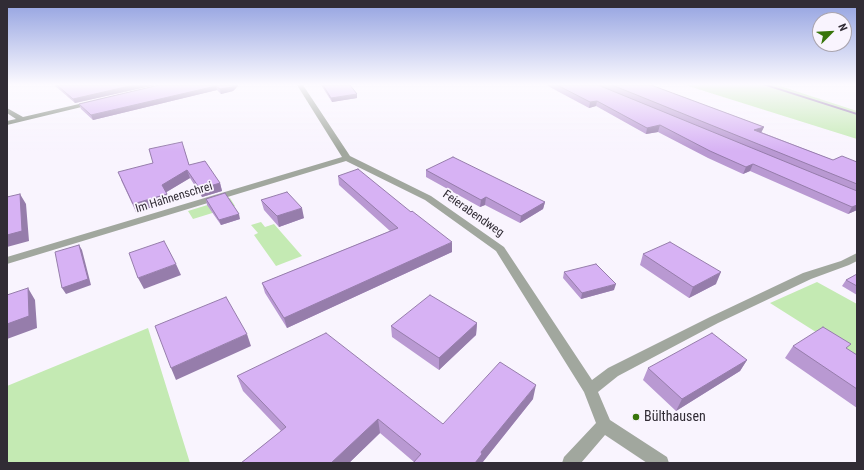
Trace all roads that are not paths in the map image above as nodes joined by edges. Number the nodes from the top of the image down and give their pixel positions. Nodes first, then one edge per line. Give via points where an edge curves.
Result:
1 (72, 107) edge
2 (314, 107) edge
3 (7, 110) edge
4 (21, 119) junction
5 (7, 122) edge
6 (347, 158) junction
7 (857, 256) edge
8 (7, 260) edge
9 (590, 390) junction
10 (604, 424) junction
11 (570, 463) edge
12 (661, 463) edge

1 - 4 main road
2 - 6 street
3 - 4 main road
4 - 5 main road
6 - 8 street, Im Hahnenschrei
6 - 9 street, Feierabendweg via 428,198 500,249
7 - 9 street via 845,263 807,276 714,320 613,372
9 - 10 street, Feierabendweg
10 - 11 street
10 - 12 street

